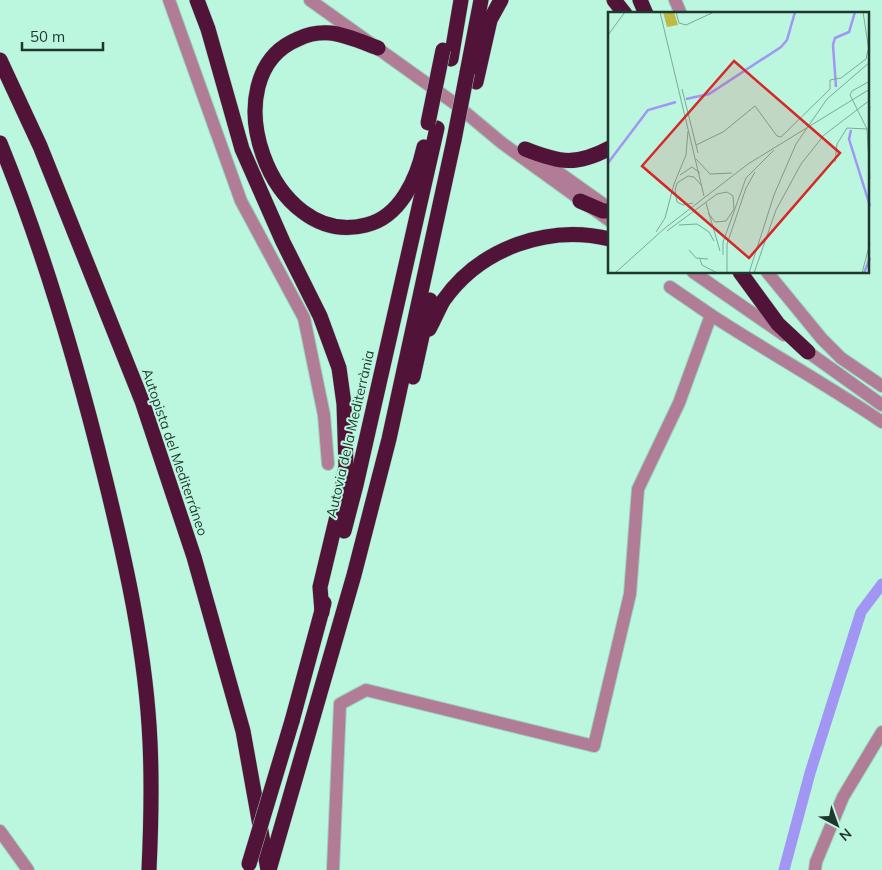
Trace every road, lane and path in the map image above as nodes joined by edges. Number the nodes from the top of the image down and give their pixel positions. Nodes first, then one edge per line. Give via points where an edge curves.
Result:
1 (169, 0) edge
2 (197, 0) edge
3 (310, 0) edge
4 (451, 0) edge
5 (461, 0) edge
6 (481, 0) edge
7 (501, 0) edge
8 (614, 0) edge
9 (640, 0) edge
10 (675, 0) edge
11 (623, 12) edge
12 (645, 12) edge
13 (680, 12) edge
14 (378, 48) junction
15 (447, 55) junction
16 (0, 60) edge
17 (471, 77) junction
18 (454, 103) junction
19 (432, 126) junction
20 (458, 142) junction
21 (0, 143) edge
22 (526, 149) junction
23 (608, 149) edge
24 (580, 201) junction
25 (608, 209) edge
26 (608, 211) edge
27 (608, 220) edge
28 (608, 238) edge
29 (696, 274) edge
30 (741, 274) edge
31 (769, 274) edge
32 (670, 287) dead end
33 (711, 316) junction
34 (421, 343) junction
35 (808, 352) junction
36 (882, 386) edge
37 (882, 405) edge
38 (882, 422) edge
39 (390, 439) junction
40 (328, 464) dead end
41 (322, 612) junction
42 (882, 732) edge
43 (0, 831) edge
44 (248, 867) edge
45 (28, 870) edge
46 (149, 870) edge
47 (269, 870) edge
48 (332, 870) edge
49 (815, 870) edge

1 - 40 street via 241,201 304,318 324,414
2 - 41 highway via 242,149 328,335 339,368 346,466 320,587
3 - 14 street
4 - 15 highway
5 - 15 highway, Autovia de la Mediterrània
6 - 17 highway
7 - 17 highway via 490,20
8 - 11 highway
9 - 12 highway
10 - 13 street
14 - 18 street
14 - 19 highway via 346,36 309,34 275,52 262,73 256,102 261,152 288,200 310,219 329,226 344,229 377,223 398,206 407,192
15 - 19 highway, Autovia de la Mediterrània
16 - 47 highway, Autopista del Mediterráneo via 40,146 135,383 173,493 243,731
17 - 20 highway, bridge
18 - 22 street
18 - 24 street
19 - 41 highway, Autovia de la Mediterrània via 356,485
20 - 34 highway
20 - 39 highway
21 - 46 highway via 69,341 124,556 150,740
22 - 23 highway via 558,160 589,159
22 - 25 street
24 - 26 highway via 603,212
24 - 27 street
28 - 34 highway via 587,233 560,234 531,239 504,250 456,285
29 - 35 street
30 - 35 highway via 778,324
31 - 36 street via 841,358
32 - 33 street
33 - 38 street via 773,356 826,384
33 - 48 street via 679,403 638,490 630,594 594,746 366,690 340,704
34 - 39 highway via 403,413
35 - 37 street
39 - 47 highway
41 - 44 highway, Autovia de la Mediterrània, bridge
42 - 49 street via 843,797
43 - 45 street

